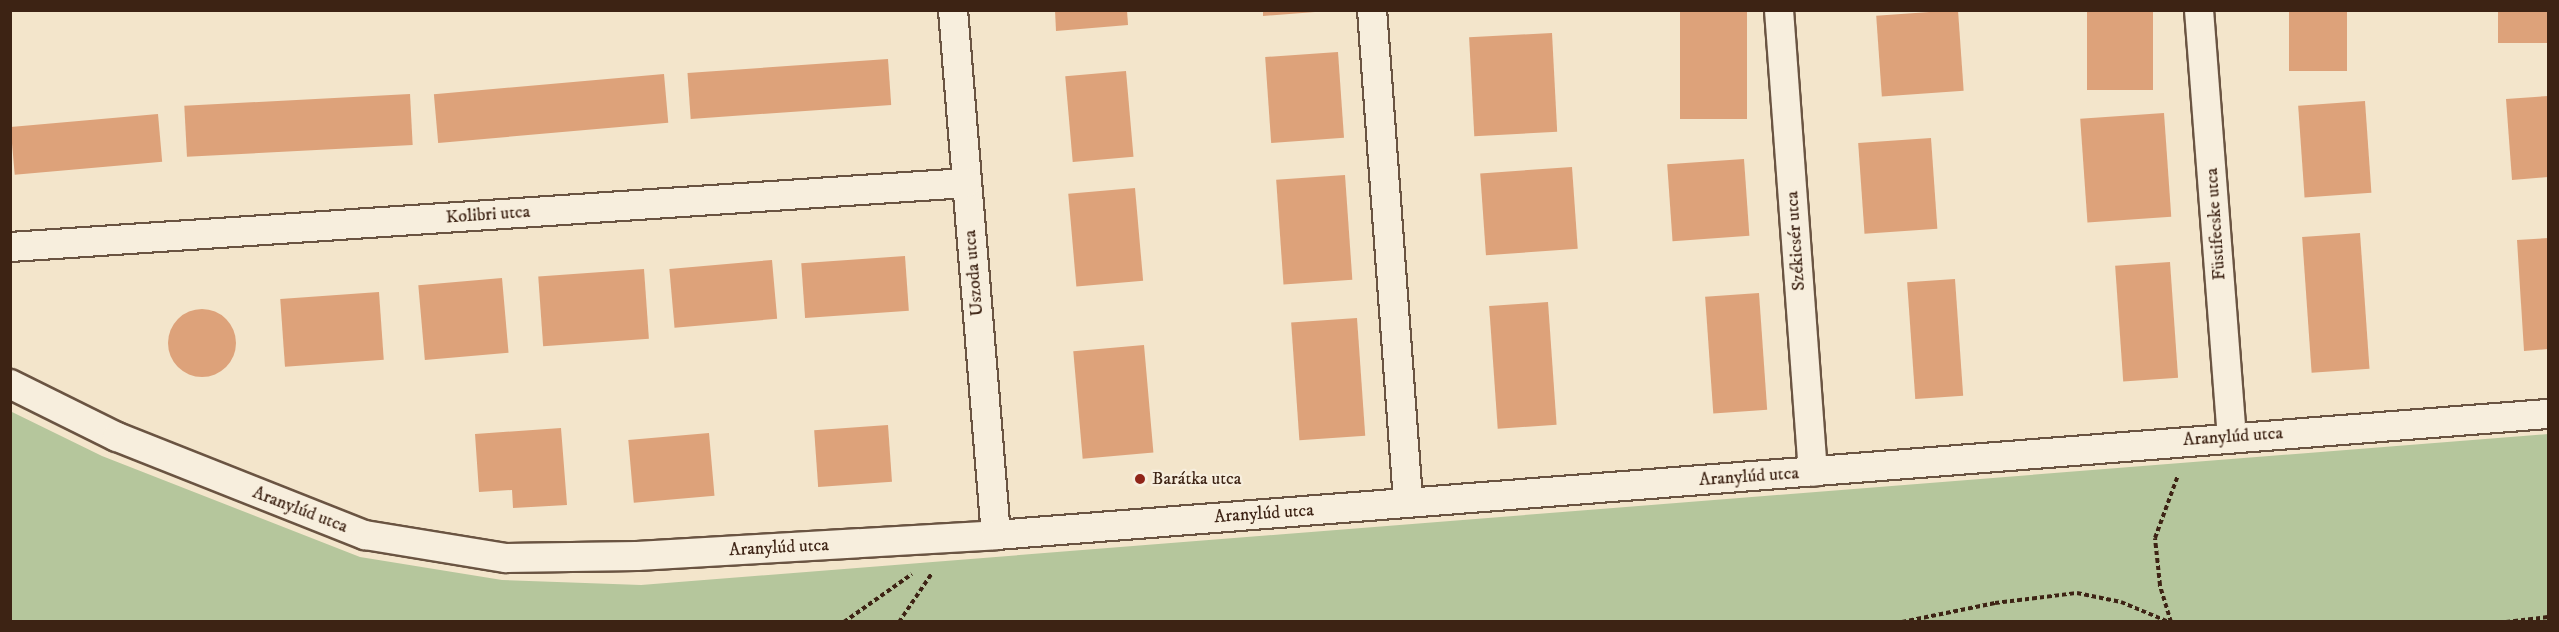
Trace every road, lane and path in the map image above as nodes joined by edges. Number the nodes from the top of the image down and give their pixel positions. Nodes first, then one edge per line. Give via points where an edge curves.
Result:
1 (953, 10) edge
2 (1372, 10) edge
3 (1779, 10) edge
4 (2199, 10) edge
5 (966, 183) junction
6 (10, 247) edge
7 (10, 384) edge
8 (2548, 414) edge
9 (2232, 437) junction
10 (2199, 439) junction
11 (1813, 472) junction
12 (1408, 503) junction
13 (996, 534) junction
14 (964, 537) junction
15 (922, 567) dead end
16 (2548, 617) edge
17 (2525, 620) edge
18 (844, 621) edge
19 (899, 621) edge
20 (1902, 621) edge
21 (2170, 621) edge
22 (2506, 621) edge

1 - 5 street, Uszoda utca
2 - 12 street
3 - 11 street, Székicsér utca
4 - 9 street, Füstifecske utca
5 - 6 street, Kolibri utca
5 - 13 street, Uszoda utca
7 - 14 street, Aranylúd utca via 117,437 365,535 506,558 637,556
8 - 9 street, Aranylúd utca
9 - 10 street, Aranylúd utca
10 - 11 street, Aranylúd utca
10 - 21 path via 2178,474 2155,538 2160,585
11 - 12 street, Aranylúd utca
12 - 13 street, Aranylúd utca
13 - 14 street, Aranylúd utca
14 - 19 path via 916,591
15 - 18 path
16 - 17 path
17 - 22 path
20 - 21 path via 1995,603 2077,593 2121,602

